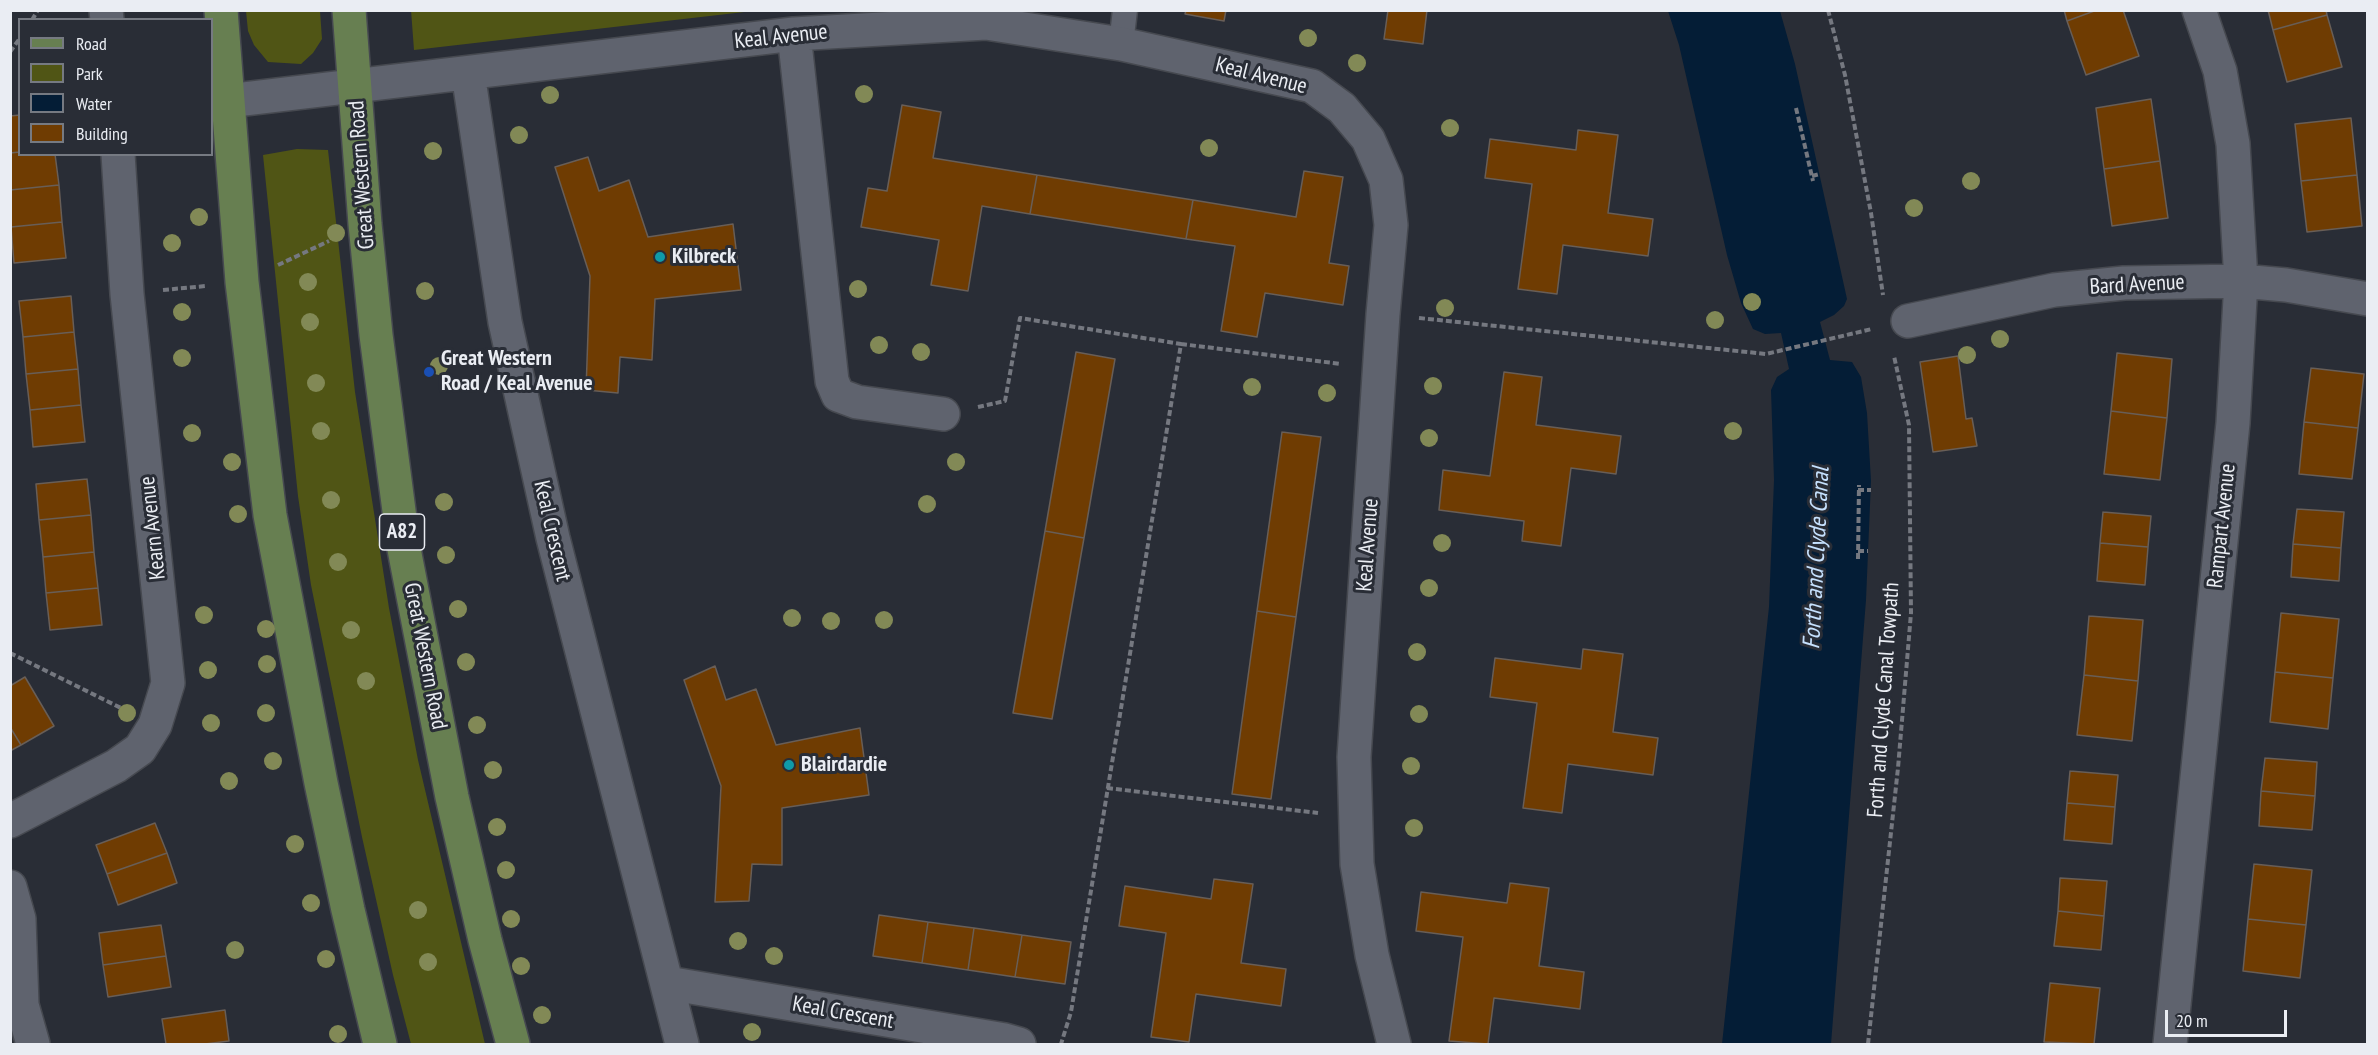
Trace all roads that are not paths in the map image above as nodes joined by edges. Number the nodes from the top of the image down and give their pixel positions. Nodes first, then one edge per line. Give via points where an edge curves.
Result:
1 (221, 10) edge
2 (350, 10) edge
3 (1125, 10) edge
4 (2199, 10) edge
5 (794, 34) junction
6 (1121, 44) junction
7 (468, 73) junction
8 (356, 86) junction
9 (226, 101) junction
10 (118, 156) edge
11 (2241, 281) junction
12 (2367, 299) edge
13 (1908, 321) dead end
14 (943, 414) road end
15 (10, 821) edge
16 (10, 887) edge
17 (667, 983) junction
18 (33, 1044) edge
19 (380, 1044) edge
20 (513, 1044) edge
21 (682, 1044) edge
22 (1019, 1044) edge
23 (1394, 1044) edge
24 (2170, 1044) edge

1 - 9 main road
2 - 8 main road, Great Western Road / A82
3 - 6 lane
4 - 11 street, Rampart Avenue via 2220,71 2233,144
5 - 6 street, Keal Avenue via 986,23
5 - 7 street, Keal Avenue
5 - 14 street via 832,381 838,395 857,402
6 - 23 street, Keal Avenue via 1312,86 1342,108 1368,139 1386,180 1391,225 1354,757 1357,864 1372,955
7 - 8 street, Keal Avenue
7 - 17 street, Keal Crescent via 505,322 553,538
8 - 9 street, Keal Avenue
8 - 20 main road, Great Western Road / A82 via 374,324 404,549 452,796
9 - 19 main road via 242,282 270,515 326,806
10 - 15 street, Kearn Avenue via 127,294 168,683 155,725 140,749 116,766
11 - 12 street, Bard Avenue
11 - 13 street, Bard Avenue via 2124,283 2054,290
11 - 24 street, Rampart Avenue via 2233,423
16 - 18 street via 19,919 22,1005
17 - 21 street, Keal Crescent
17 - 22 street, Keal Crescent

